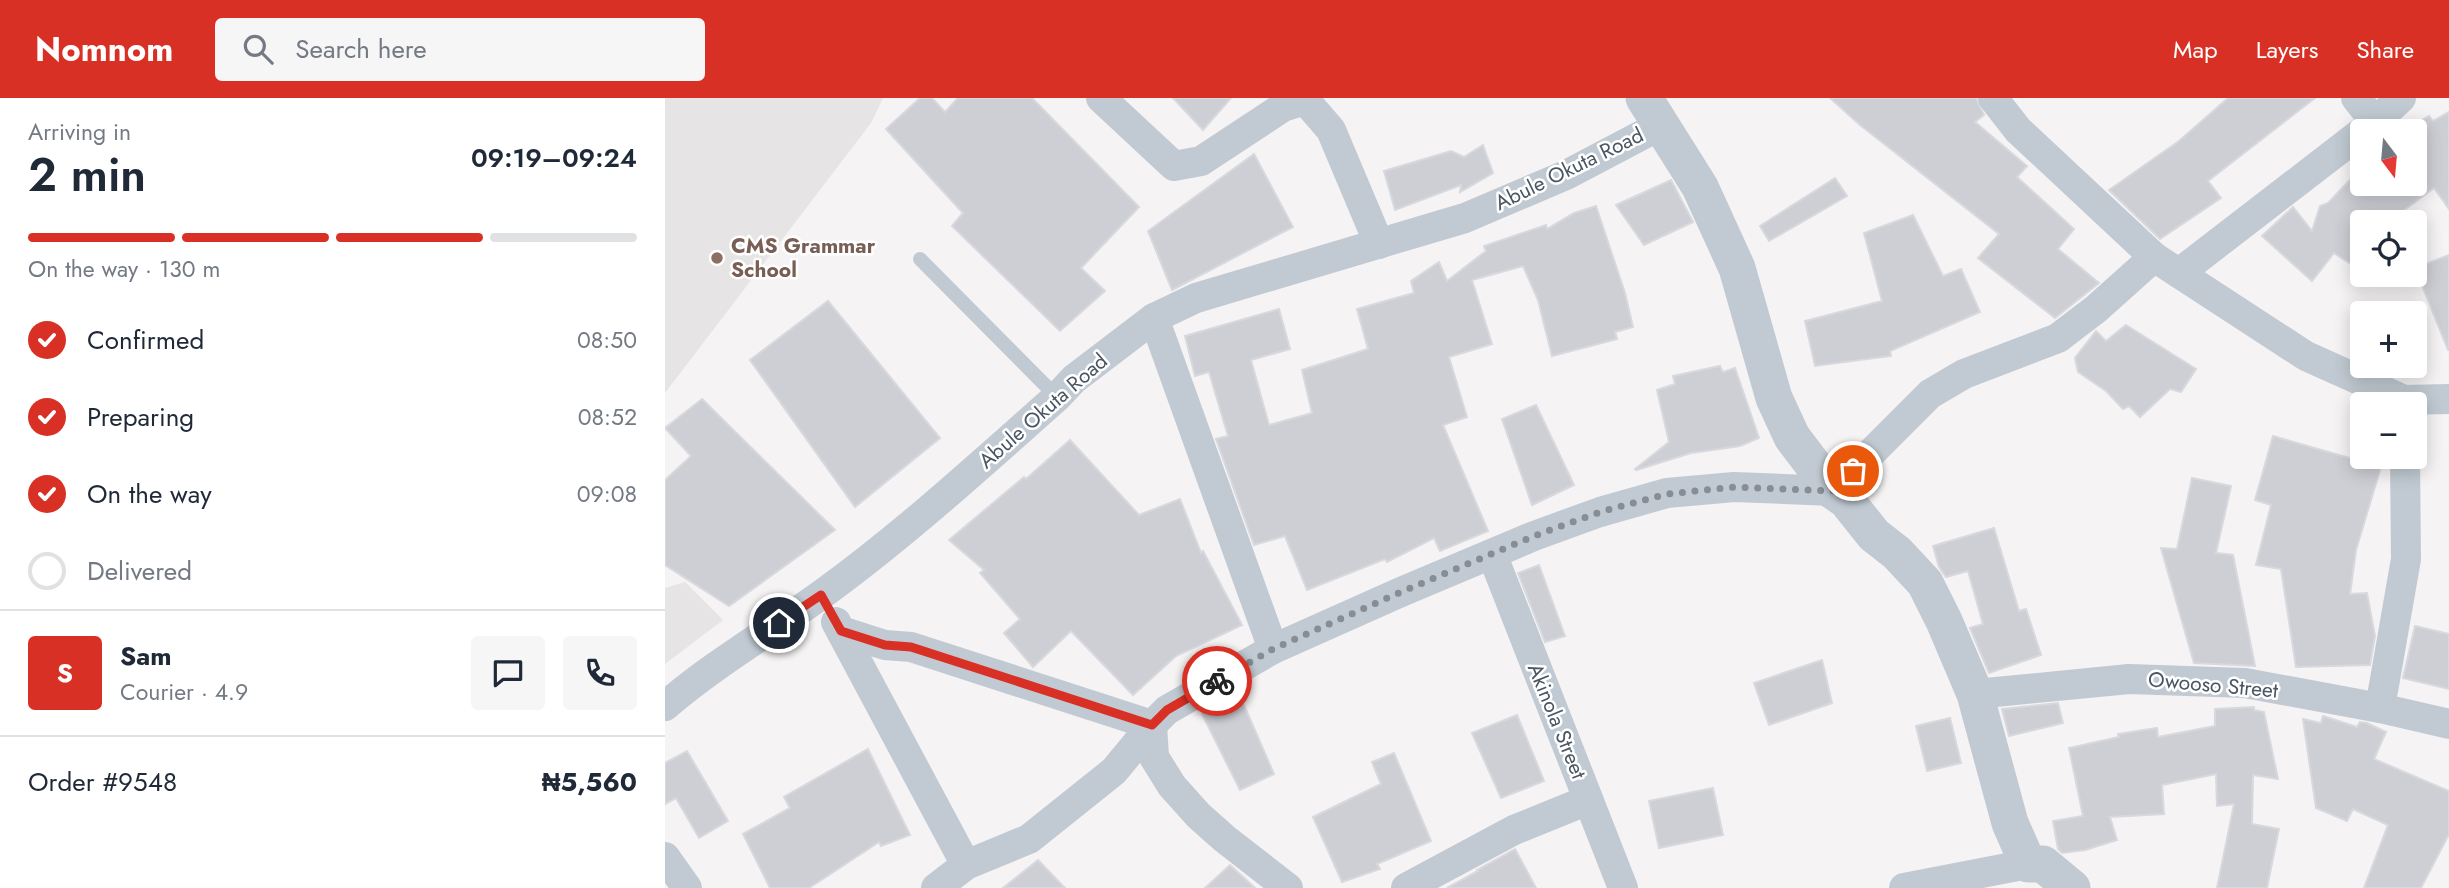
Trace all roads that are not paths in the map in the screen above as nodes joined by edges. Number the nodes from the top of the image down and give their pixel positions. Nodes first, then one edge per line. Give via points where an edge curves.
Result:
1 (1101, 98) edge
2 (1993, 98) edge
3 (2356, 98) edge
4 (2401, 98) edge
5 (1305, 99) edge
6 (1653, 111) edge
7 (2373, 119) edge
8 (2377, 119) edge
9 (2350, 138) edge
10 (1379, 244) junction
11 (920, 259) dead end
12 (2166, 265) junction
13 (1154, 318) junction
14 (2383, 392) edge
15 (1057, 397) junction
16 (2449, 399) edge
17 (2427, 400) edge
18 (2405, 469) edge
19 (1833, 491) junction
20 (1492, 554) junction
21 (821, 595) junction
22 (841, 631) junction
23 (1273, 649) junction
24 (1975, 694) junction
25 (665, 706) edge
26 (2380, 708) junction
27 (2449, 724) edge
28 (1152, 725) junction
29 (1588, 800) junction
30 (665, 858) edge
31 (2028, 864) junction
32 (966, 865) junction
33 (687, 888) edge
34 (936, 888) edge
35 (1288, 888) edge
36 (1406, 888) edge
37 (1623, 888) edge
38 (1904, 888) edge
39 (2072, 888) edge

1 - 5 street via 1174,166 1201,161 1283,107
2 - 12 street via 2018,130
3 - 7 street
4 - 8 street
5 - 10 street via 1331,130
6 - 10 street, Abule Okuta Road via 1566,175 1465,218
6 - 19 street via 1700,187 1737,268 1775,398 1792,437
9 - 12 street
10 - 13 street, Abule Okuta Road via 1196,298
11 - 15 lane
12 - 14 street via 2306,356
12 - 19 street via 2058,338 1964,374 1930,394
13 - 15 street, Abule Okuta Road
13 - 23 street
15 - 21 street, Abule Okuta Road via 931,509
16 - 17 street
18 - 26 street via 2406,559
19 - 20 street via 1734,487 1667,494 1600,512
19 - 24 street via 1925,583
20 - 23 street
20 - 29 street, Akinola Street
21 - 22 street
21 - 25 street, Abule Okuta Road via 694,681
22 - 28 street via 885,645 911,647
22 - 32 street
23 - 28 street via 1167,710
24 - 26 street, Owooso Street via 2129,679 2245,683
24 - 31 street via 2010,823
26 - 27 street, Owooso Street
28 - 32 street via 1114,771 1029,839
28 - 35 street via 1154,757 1172,786 1225,839
29 - 36 street via 1514,830
29 - 37 street, Akinola Street
30 - 33 street
31 - 38 street
31 - 39 street via 2043,864
32 - 34 street

